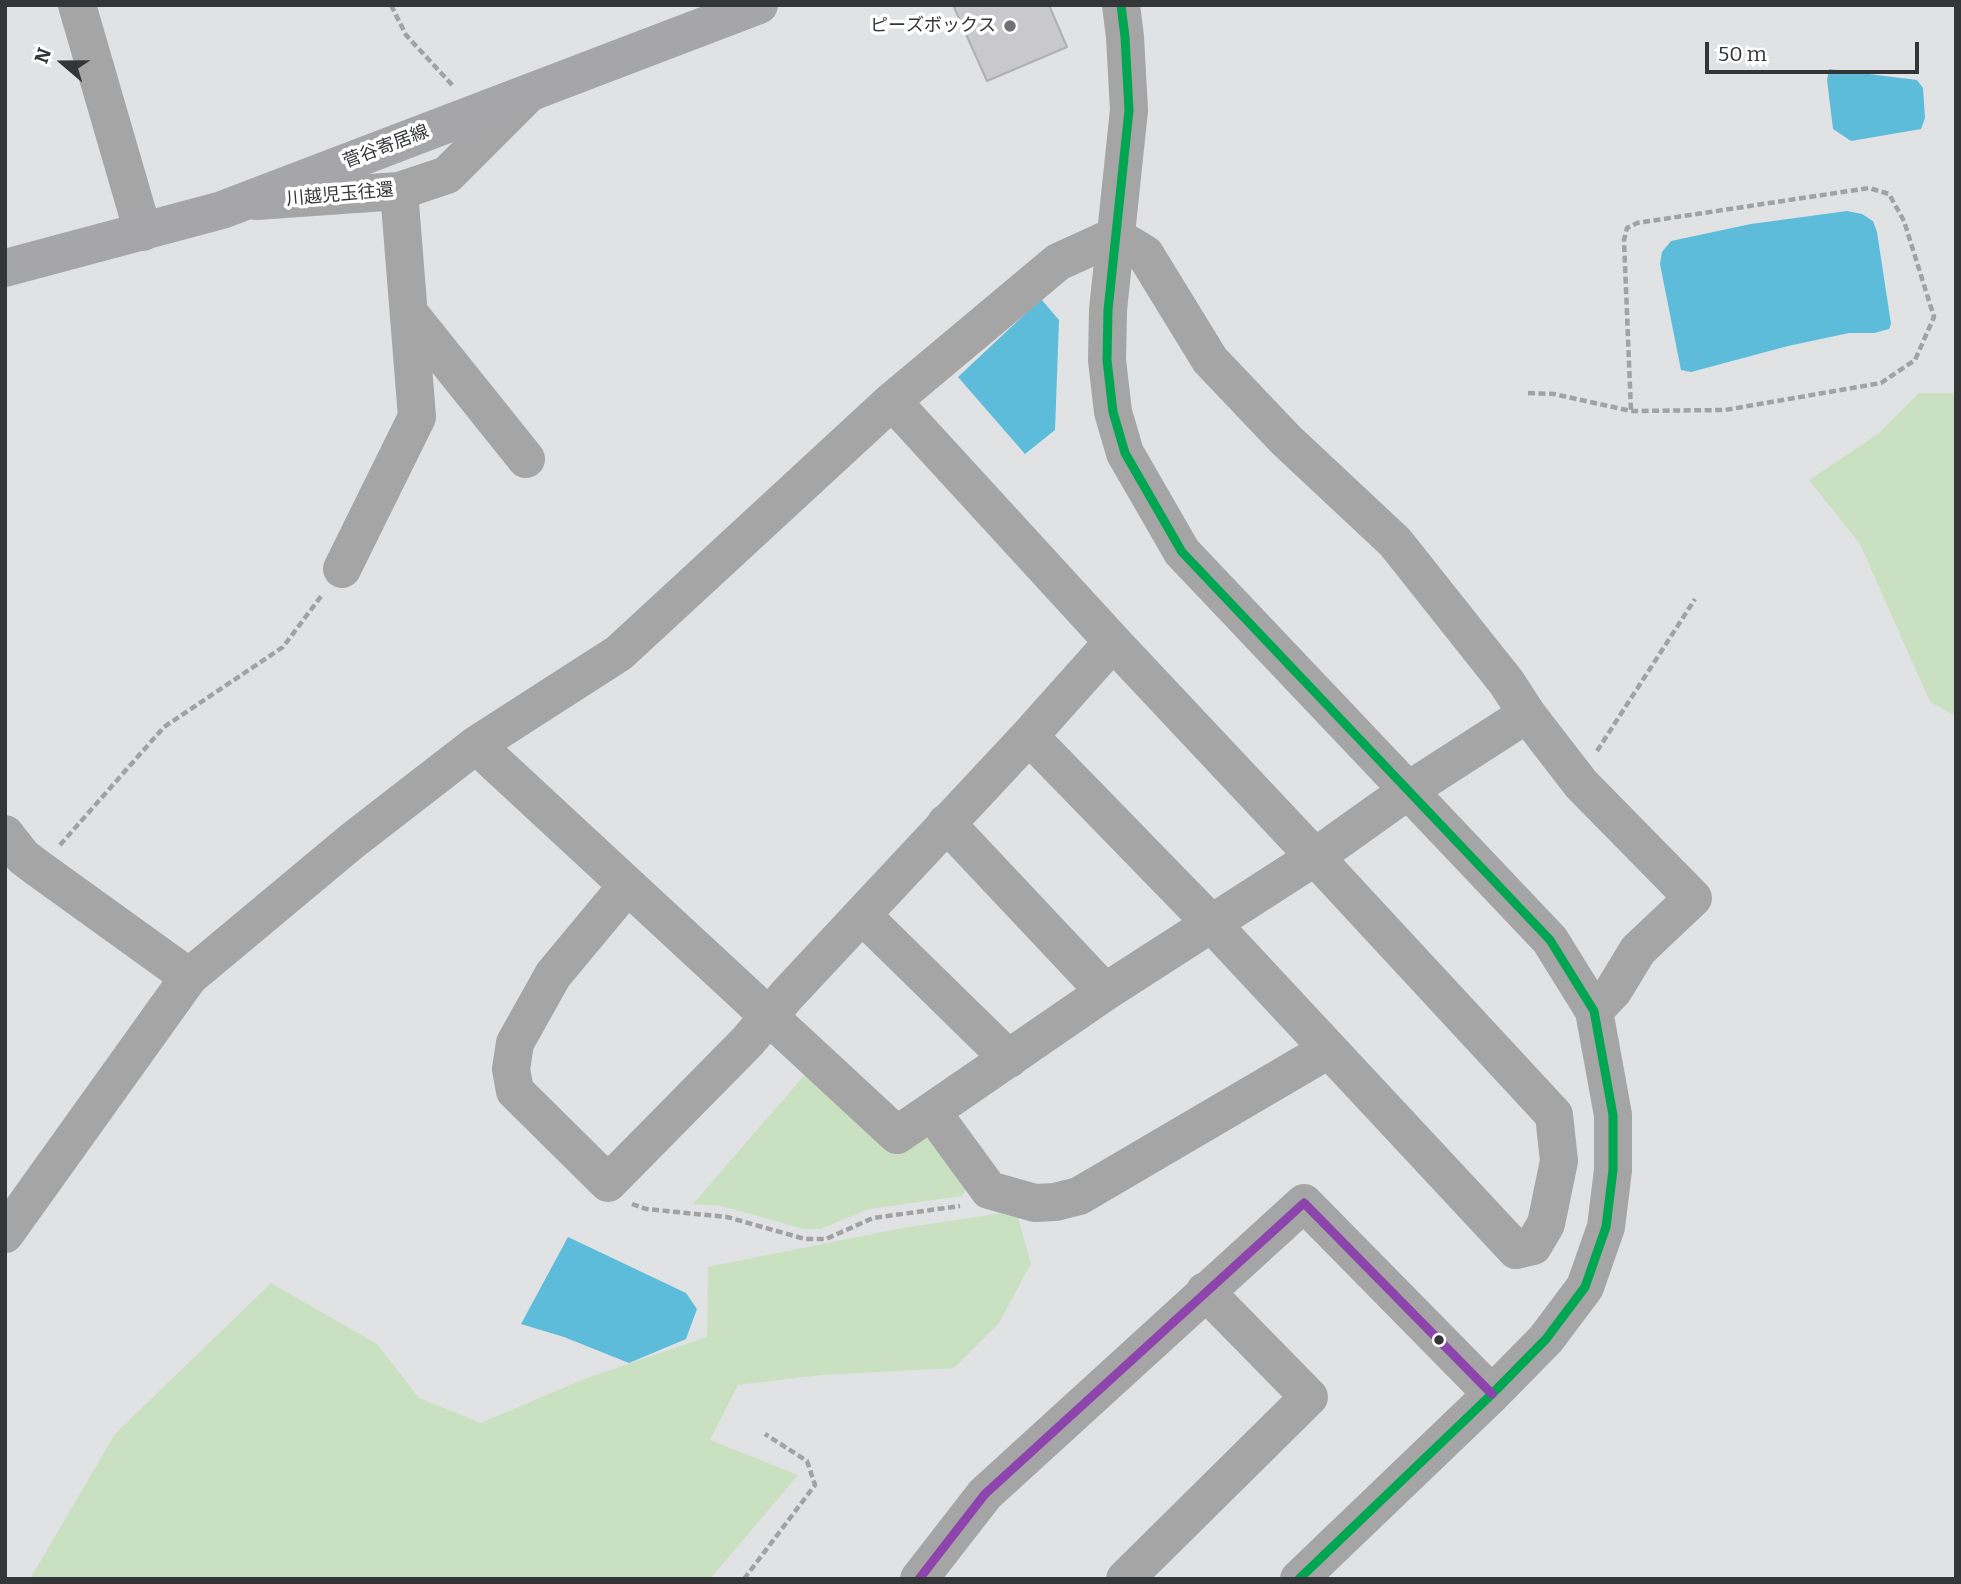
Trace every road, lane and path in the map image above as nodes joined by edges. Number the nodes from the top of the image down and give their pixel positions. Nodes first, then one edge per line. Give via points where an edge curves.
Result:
1 (77, 5) edge
2 (391, 5) edge
3 (760, 5) edge
4 (1121, 5) edge
5 (530, 93) junction
6 (478, 112) junction
7 (399, 191) junction
8 (240, 203) junction
9 (143, 232) junction
10 (1115, 236) junction
11 (5, 268) edge
12 (409, 313) junction
13 (1528, 393) dead end
14 (892, 401) junction
15 (1631, 411) junction
16 (526, 459) dead end
17 (342, 569) joint
18 (1695, 599) dead end
19 (1113, 642) junction
20 (1527, 714) junction
21 (1029, 736) junction
22 (477, 745) junction
23 (1573, 774) junction
24 (1409, 790) junction
25 (946, 823) junction
26 (5, 834) edge
27 (1315, 857) junction
28 (39, 869) junction
29 (627, 886) junction
30 (863, 916) junction
31 (1212, 924) junction
32 (189, 977) junction
33 (1105, 992) junction
34 (1594, 1011) junction
35 (769, 1017) junction
36 (1328, 1050) junction
37 (1009, 1059) junction
38 (932, 1112) junction
39 (608, 1183) junction
40 (989, 1190) junction
41 (5, 1234) edge
42 (1205, 1291) junction
43 (1492, 1394) junction
44 (765, 1434) dead end
45 (744, 1579) edge
46 (919, 1579) edge
47 (1125, 1579) edge
48 (1299, 1579) edge

1 - 9 street
2 - 6 path via 406,35
3 - 5 main road, 菅谷寄居線
4 - 10 street via 1129,110
5 - 6 main road, 菅谷寄居線
5 - 7 street, 川越児玉往還 via 447,175
6 - 8 main road, 菅谷寄居線
7 - 8 street, 川越児玉往還
7 - 12 street
8 - 9 main road, 菅谷寄居線
9 - 11 main road, 菅谷寄居線
10 - 14 street via 1058,262
10 - 20 street via 1145,254 1210,360 1286,440 1395,542
10 - 24 street via 1107,360 1113,412 1125,453 1182,552
12 - 16 street
12 - 17 street via 417,417
13 - 15 path
14 - 19 street
14 - 22 street via 619,653
15 - 15 path via 1725,410 1881,383 1914,360 1934,317 1904,221 1889,194 1869,188 1627,228
17 - 28 path via 283,647 164,727
18 - 23 path via 1597,751
19 - 21 street
19 - 27 street
20 - 23 street
20 - 24 street
21 - 25 street
21 - 31 street
22 - 29 street
22 - 32 street via 352,841
23 - 34 street via 1693,898 1637,950 1613,991
24 - 27 street
24 - 34 street via 1550,940
25 - 30 street
25 - 33 street
26 - 28 street
27 - 31 street
27 - 36 street via 1554,1115 1559,1161 1546,1224 1533,1246 1516,1250
28 - 32 street
29 - 35 street
29 - 39 street via 553,975 515,1043 511,1069 515,1091
30 - 35 street
30 - 37 street
31 - 33 street
31 - 36 street
32 - 41 street
33 - 37 street
34 - 43 street via 1613,1115 1606,1227 1585,1287 1546,1339
35 - 38 street via 897,1135
35 - 39 street
36 - 40 street via 1079,1196 1035,1203
37 - 38 street
38 - 40 street
39 - 40 path via 625,1201 646,1209 727,1217 805,1239 826,1239 873,1218 966,1206
42 - 43 street via 1304,1203
42 - 46 street via 985,1494
42 - 47 street via 1309,1397
43 - 48 street
44 - 45 path via 807,1461 815,1485

